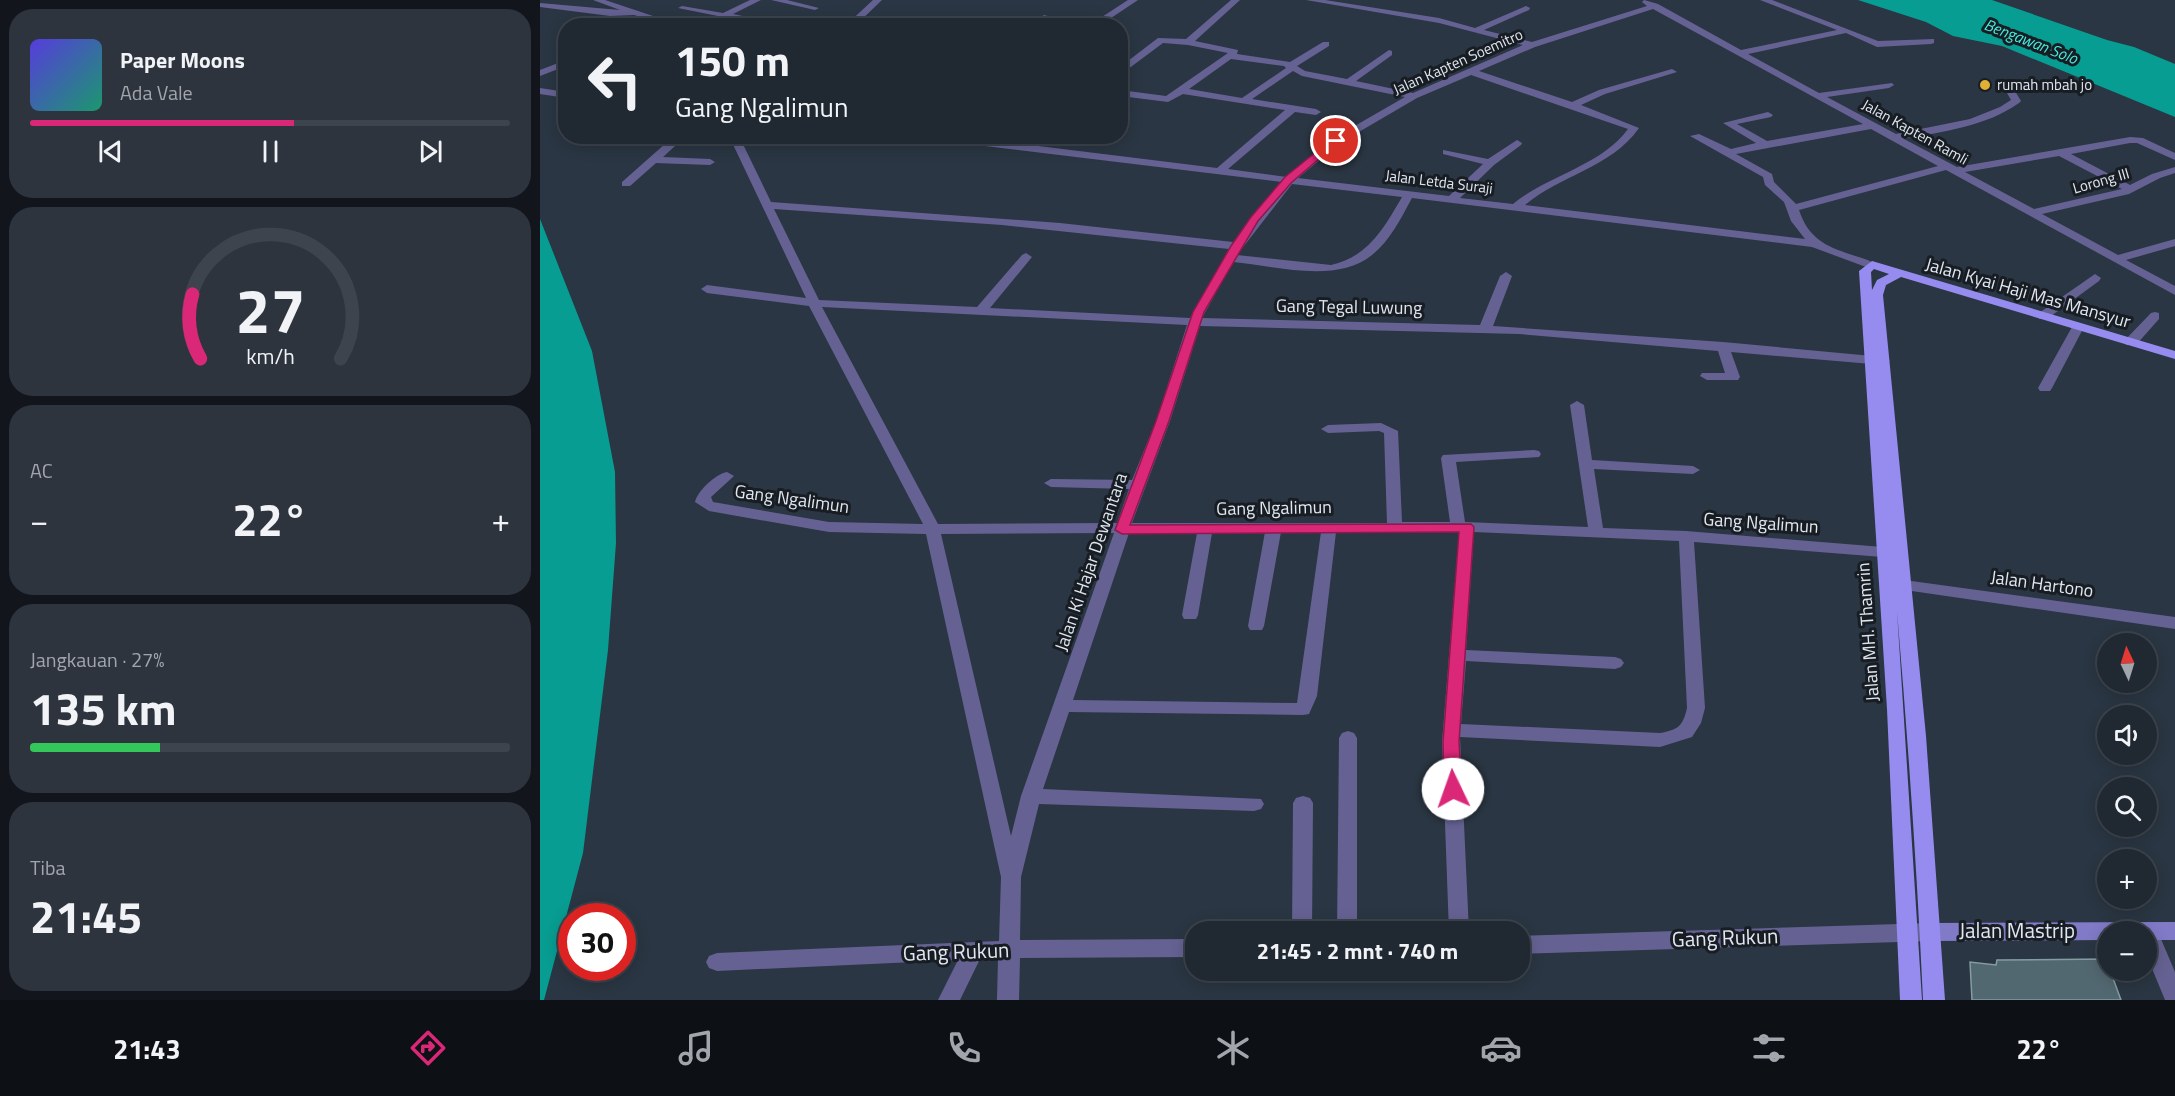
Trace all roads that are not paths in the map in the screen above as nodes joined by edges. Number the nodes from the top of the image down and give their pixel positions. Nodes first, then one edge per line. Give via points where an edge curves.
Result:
1 (597, 0) edge
2 (757, 0) edge
3 (775, 0) edge
4 (878, 0) edge
5 (1134, 0) edge
6 (1236, 0) edge
7 (1310, 0) edge
8 (1641, 0) edge
9 (1764, 0) edge
10 (540, 5) edge
11 (1655, 6) junction
12 (682, 8) dead end
13 (815, 8) dead end
14 (1526, 8) dead end
15 (637, 12) junction
16 (724, 15) junction
17 (1047, 16) dead end
18 (736, 17) joint
19 (653, 18) edge
20 (742, 18) edge
21 (858, 18) edge
22 (1044, 18) edge
23 (1105, 18) edge
24 (1476, 30) junction
25 (1847, 31) junction
26 (1931, 41) dead end
27 (1188, 42) junction
28 (1326, 44) dead end
29 (1532, 45) junction
30 (1389, 53) dead end
31 (1742, 53) junction
32 (1229, 56) junction
33 (558, 66) edge
34 (1128, 66) edge
35 (1291, 67) junction
36 (1469, 71) junction
37 (1672, 72) dead end
38 (540, 73) edge
39 (1349, 82) junction
40 (1889, 85) dead end
41 (540, 91) edge
42 (1182, 91) junction
43 (2012, 93) dead end
44 (558, 94) edge
45 (1128, 94) edge
46 (1414, 96) junction
47 (1817, 96) junction
48 (1246, 99) junction
49 (1573, 105) junction
50 (1293, 108) junction
51 (1316, 112) dead end
52 (1768, 115) dead end
53 (1871, 126) junction
54 (1695, 136) dead end
55 (1893, 138) junction
56 (1517, 143) dead end
57 (671, 144) edge
58 (738, 144) edge
59 (991, 144) edge
60 (1765, 144) junction
61 (2058, 151) junction
62 (1447, 152) dead end
63 (1729, 152) junction
64 (2175, 157) edge
65 (652, 160) junction
66 (710, 162) dead end
67 (1490, 163) junction
68 (1950, 169) junction
69 (2175, 170) edge
70 (1220, 171) junction
71 (1289, 180) junction
72 (626, 184) dead end
73 (2131, 190) junction
74 (1409, 194) junction
75 (1452, 199) junction
76 (767, 206) junction
77 (1516, 207) junction
78 (1793, 208) junction
79 (2032, 213) junction
80 (2175, 242) edge
81 (1809, 244) junction
82 (1233, 252) junction
83 (1026, 257) dead end
84 (2116, 259) junction
85 (1867, 269) junction
86 (1506, 276) dead end
87 (1892, 277) junction
88 (2094, 278) dead end
89 (707, 289) dead end
90 (2175, 291) edge
91 (814, 303) junction
92 (981, 311) junction
93 (2043, 316) junction
94 (2156, 316) dead end
95 (1194, 322) junction
96 (2078, 327) junction
97 (1485, 329) junction
98 (2132, 342) junction
99 (1723, 346) junction
100 (2175, 355) edge
101 (1877, 360) junction
102 (1707, 376) dead end
103 (2045, 388) dead end
104 (1577, 405) dead end
105 (1328, 429) dead end
106 (1534, 454) dead end
107 (1586, 464) junction
108 (1693, 470) dead end
109 (727, 476) dead end
110 (1051, 483) dead end
111 (1137, 484) junction
112 (932, 527) junction
113 (1329, 527) junction
114 (1395, 527) junction
115 (1462, 527) junction
116 (1274, 528) junction
117 (1205, 529) junction
118 (1122, 530) junction
119 (1596, 532) junction
120 (1686, 537) junction
121 (1892, 553) junction
122 (1904, 585) junction
123 (1190, 615) dead end
124 (2175, 623) edge
125 (1256, 626) dead end
126 (1458, 655) junction
127 (1616, 663) dead end
128 (1062, 706) junction
129 (1453, 730) junction
130 (1348, 738) dead end
131 (1031, 796) junction
132 (1303, 803) dead end
133 (1254, 804) dead end
134 (1011, 877) junction
135 (1302, 921) edge
136 (1347, 921) edge
137 (1459, 921) edge
138 (2097, 931) edge
139 (2157, 931) edge
140 (2175, 931) edge
141 (1908, 932) junction
142 (1931, 932) junction
143 (1530, 945) edge
144 (1185, 948) edge
145 (1010, 949) junction
146 (973, 951) junction
147 (2157, 954) edge
148 (717, 962) dead end
149 (2175, 999) edge
150 (949, 1000) edge
151 (1008, 1000) edge
152 (1911, 1000) edge
153 (1934, 1000) edge

1 - 15 street
2 - 16 street
3 - 13 street
4 - 21 street
5 - 23 street
6 - 27 street
7 - 24 street
8 - 11 street, Jalan Kapten Ramli
9 - 25 street
10 - 15 street
11 - 29 street, Jalan Kapten Soemitro
11 - 31 street, Jalan Kapten Ramli
12 - 16 street
14 - 24 street
15 - 19 street
16 - 18 street
17 - 22 street
18 - 20 street
24 - 29 street
25 - 26 street via 1877,45
25 - 31 street
27 - 32 street via 1235,50
27 - 34 street via 1163,40
28 - 35 street
29 - 36 street, Jalan Kapten Soemitro
30 - 39 street
31 - 47 street, Jalan Kapten Ramli
32 - 35 street
32 - 42 street
33 - 38 street
35 - 39 street via 1302,73
35 - 48 street
36 - 46 street, Jalan Kapten Soemitro
36 - 49 street
37 - 49 street via 1602,92
39 - 46 street
40 - 47 street
41 - 44 street
42 - 45 street via 1168,99
42 - 48 street
43 - 55 street via 2016,101 1989,117
46 - 71 street, Jalan Kapten Soemitro via 1336,141
47 - 53 street, Jalan Kapten Ramli
48 - 50 street
49 - 77 street via 1628,124 1633,130 1613,148 1541,187
50 - 51 street
50 - 70 street
52 - 60 street via 1728,123
53 - 55 street, Jalan Kapten Ramli
53 - 60 street
54 - 63 street
55 - 68 street, Jalan Kapten Ramli
56 - 67 street
57 - 65 street
58 - 76 street
59 - 70 street, Jalan Letda Suraji
60 - 63 street
61 - 64 street via 2139,140
61 - 68 street
61 - 73 street
62 - 67 street
63 - 78 street via 1768,176 1769,183
65 - 66 street
65 - 72 street
67 - 75 street
68 - 78 street
68 - 79 street, Jalan Kapten Ramli
69 - 73 street, Lorong III via 2150,178
70 - 71 street, Jalan Letda Suraji
71 - 74 street, Jalan Letda Suraji
71 - 82 street, Jalan Ki Hajar Dewantara
73 - 79 street, Lorong III
74 - 75 street, Jalan Letda Suraji
74 - 82 street via 1380,243 1358,263 1345,268
75 - 77 street, Jalan Letda Suraji
76 - 82 street via 1154,235
76 - 91 street
77 - 81 street, Jalan Letda Suraji
78 - 81 street
79 - 84 street, Jalan Kapten Ramli
80 - 84 street
81 - 85 street, Jalan Letda Suraji
82 - 95 street, Jalan Ki Hajar Dewantara
83 - 92 street
84 - 90 street, Jalan Kapten Ramli
85 - 87 main road, Jalan Kyai Haji Mas Mansyur
85 - 101 main road, Jalan MH. Thamrin
86 - 97 street
87 - 93 main road, Jalan Kyai Haji Mas Mansyur
87 - 101 main road, Jalan MH. Thamrin via 1879,285 1877,295
88 - 93 street
89 - 91 street, Gang Tegal Luwung
91 - 92 street, Gang Tegal Luwung
91 - 112 street
92 - 95 street, Gang Tegal Luwung
93 - 96 main road, Jalan Kyai Haji Mas Mansyur
94 - 98 street
95 - 97 street, Gang Tegal Luwung
95 - 111 street, Jalan Ki Hajar Dewantara via 1163,421
96 - 98 main road, Jalan Kyai Haji Mas Mansyur
96 - 103 street
97 - 99 street, Gang Tegal Luwung
98 - 100 main road, Jalan Kyai Haji Mas Mansyur
99 - 101 street, Gang Tegal Luwung
99 - 102 street via 1733,376
101 - 121 main road, Jalan MH. Thamrin
104 - 107 street
105 - 114 street via 1381,427 1391,431
106 - 115 street via 1449,458
107 - 108 street
107 - 119 street
109 - 112 street, Gang Ngalimun via 704,496 703,502 829,527
110 - 111 street
111 - 118 street, Jalan Ki Hajar Dewantara
112 - 118 street, Gang Ngalimun
112 - 134 street
113 - 114 street, Gang Ngalimun
113 - 116 street, Gang Ngalimun
113 - 128 street via 1304,709
114 - 115 street, Gang Ngalimun
115 - 119 street, Gang Ngalimun
115 - 126 street
116 - 117 street, Gang Ngalimun
116 - 125 street
117 - 118 street, Gang Ngalimun
117 - 123 street
118 - 128 street, Jalan Ki Hajar Dewantara
119 - 120 street, Gang Ngalimun
120 - 121 street, Gang Ngalimun
120 - 129 street via 1696,708 1693,724 1682,736 1660,740
121 - 122 main road, Jalan MH. Thamrin
121 - 141 main road, Jalan MH. Thamrin
122 - 124 street, Jalan Hartono
122 - 142 main road, Jalan MH. Thamrin
126 - 127 street
126 - 129 street
128 - 131 street, Jalan Ki Hajar Dewantara
129 - 137 street
130 - 136 street
131 - 133 street
131 - 134 street, Jalan Ki Hajar Dewantara
132 - 135 street
134 - 145 street
138 - 142 main road, Jalan Mastrip
139 - 140 main road, Jalan Mastrip
141 - 142 street, Gang Rukun
141 - 143 street, Gang Rukun
141 - 152 main road, Jalan MH. Thamrin
142 - 153 main road, Jalan MH. Thamrin
144 - 145 street, Gang Rukun
145 - 146 street, Gang Rukun
145 - 151 street
146 - 148 street, Gang Rukun
146 - 150 street
147 - 149 street

